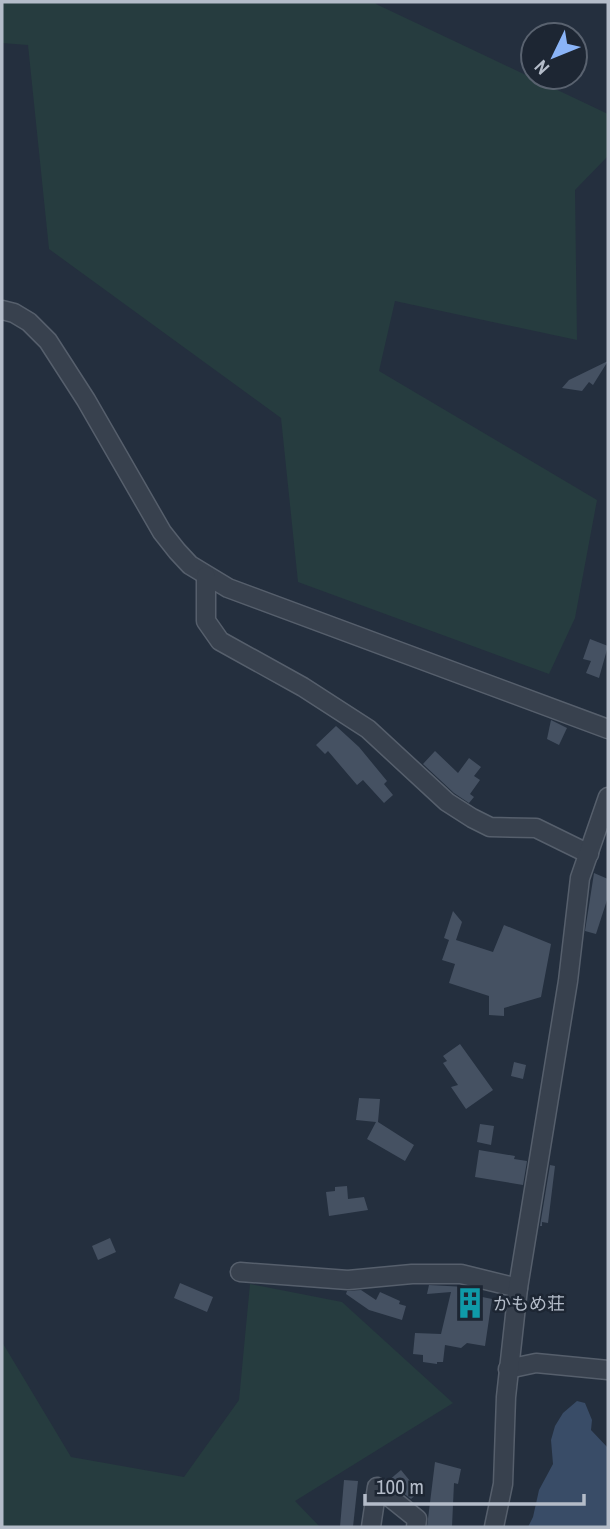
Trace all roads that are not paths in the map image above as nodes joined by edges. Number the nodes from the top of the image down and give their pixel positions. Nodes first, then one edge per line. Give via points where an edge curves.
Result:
1 (2, 310) edge
2 (206, 576) junction
3 (608, 729) edge
4 (608, 797) edge
5 (589, 854) junction
6 (240, 1272) dead end
7 (519, 1287) junction
8 (508, 1369) junction
9 (608, 1370) edge
10 (371, 1527) edge
11 (416, 1527) edge
12 (494, 1527) edge

1 - 2 street via 29,322 48,341 162,532 190,565
2 - 3 street
2 - 5 street via 206,621 220,641 368,729 447,802 472,818 490,827 536,828
4 - 5 street
5 - 7 street via 580,878
6 - 7 street via 348,1280 461,1274
7 - 8 street
8 - 9 street via 537,1363
8 - 12 street via 503,1484
10 - 11 street via 376,1487 417,1519

